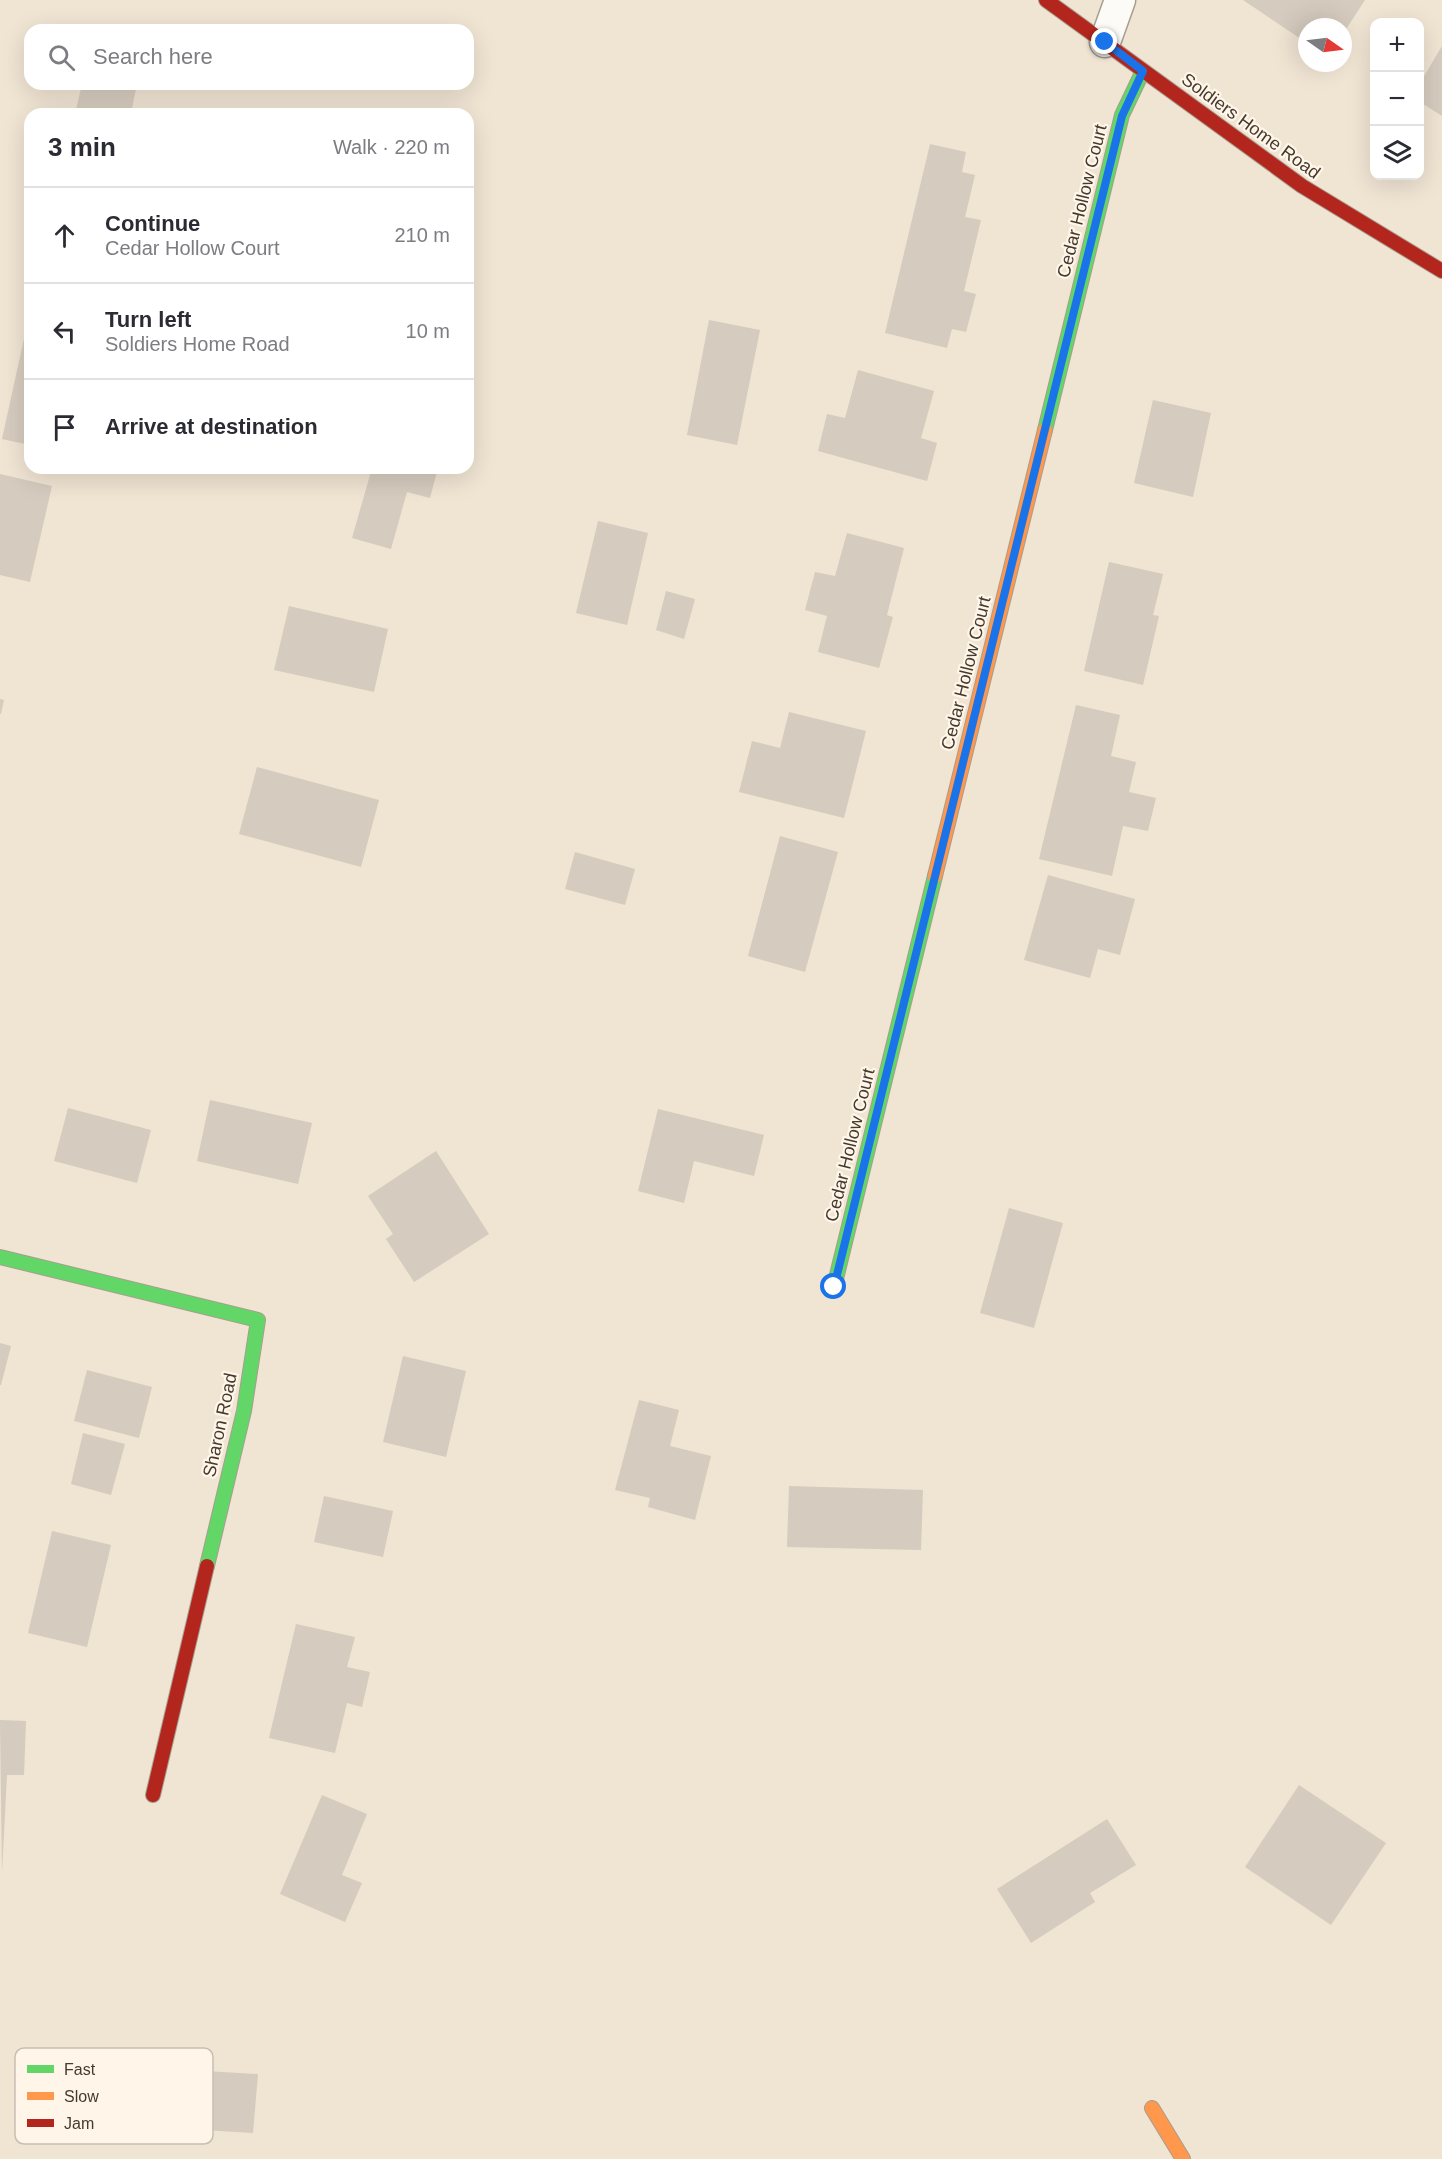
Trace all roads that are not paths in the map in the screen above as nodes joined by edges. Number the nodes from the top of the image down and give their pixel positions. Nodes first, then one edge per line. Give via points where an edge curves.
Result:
1 (1046, 0) edge
2 (1120, 0) edge
3 (1105, 42) junction
4 (1143, 71) junction
5 (1442, 271) edge
6 (0, 1257) edge
7 (834, 1287) dead end
8 (153, 1795) dead end
9 (1152, 2108) dead end
10 (1183, 2159) edge

1 - 3 street, Soldiers Home Road
2 - 3 street
3 - 4 street, Soldiers Home Road
4 - 5 street, Soldiers Home Road via 1302,186
4 - 7 street, Cedar Hollow Court via 1120,124
6 - 8 street, Sharon Road via 258,1320 244,1411
9 - 10 street

